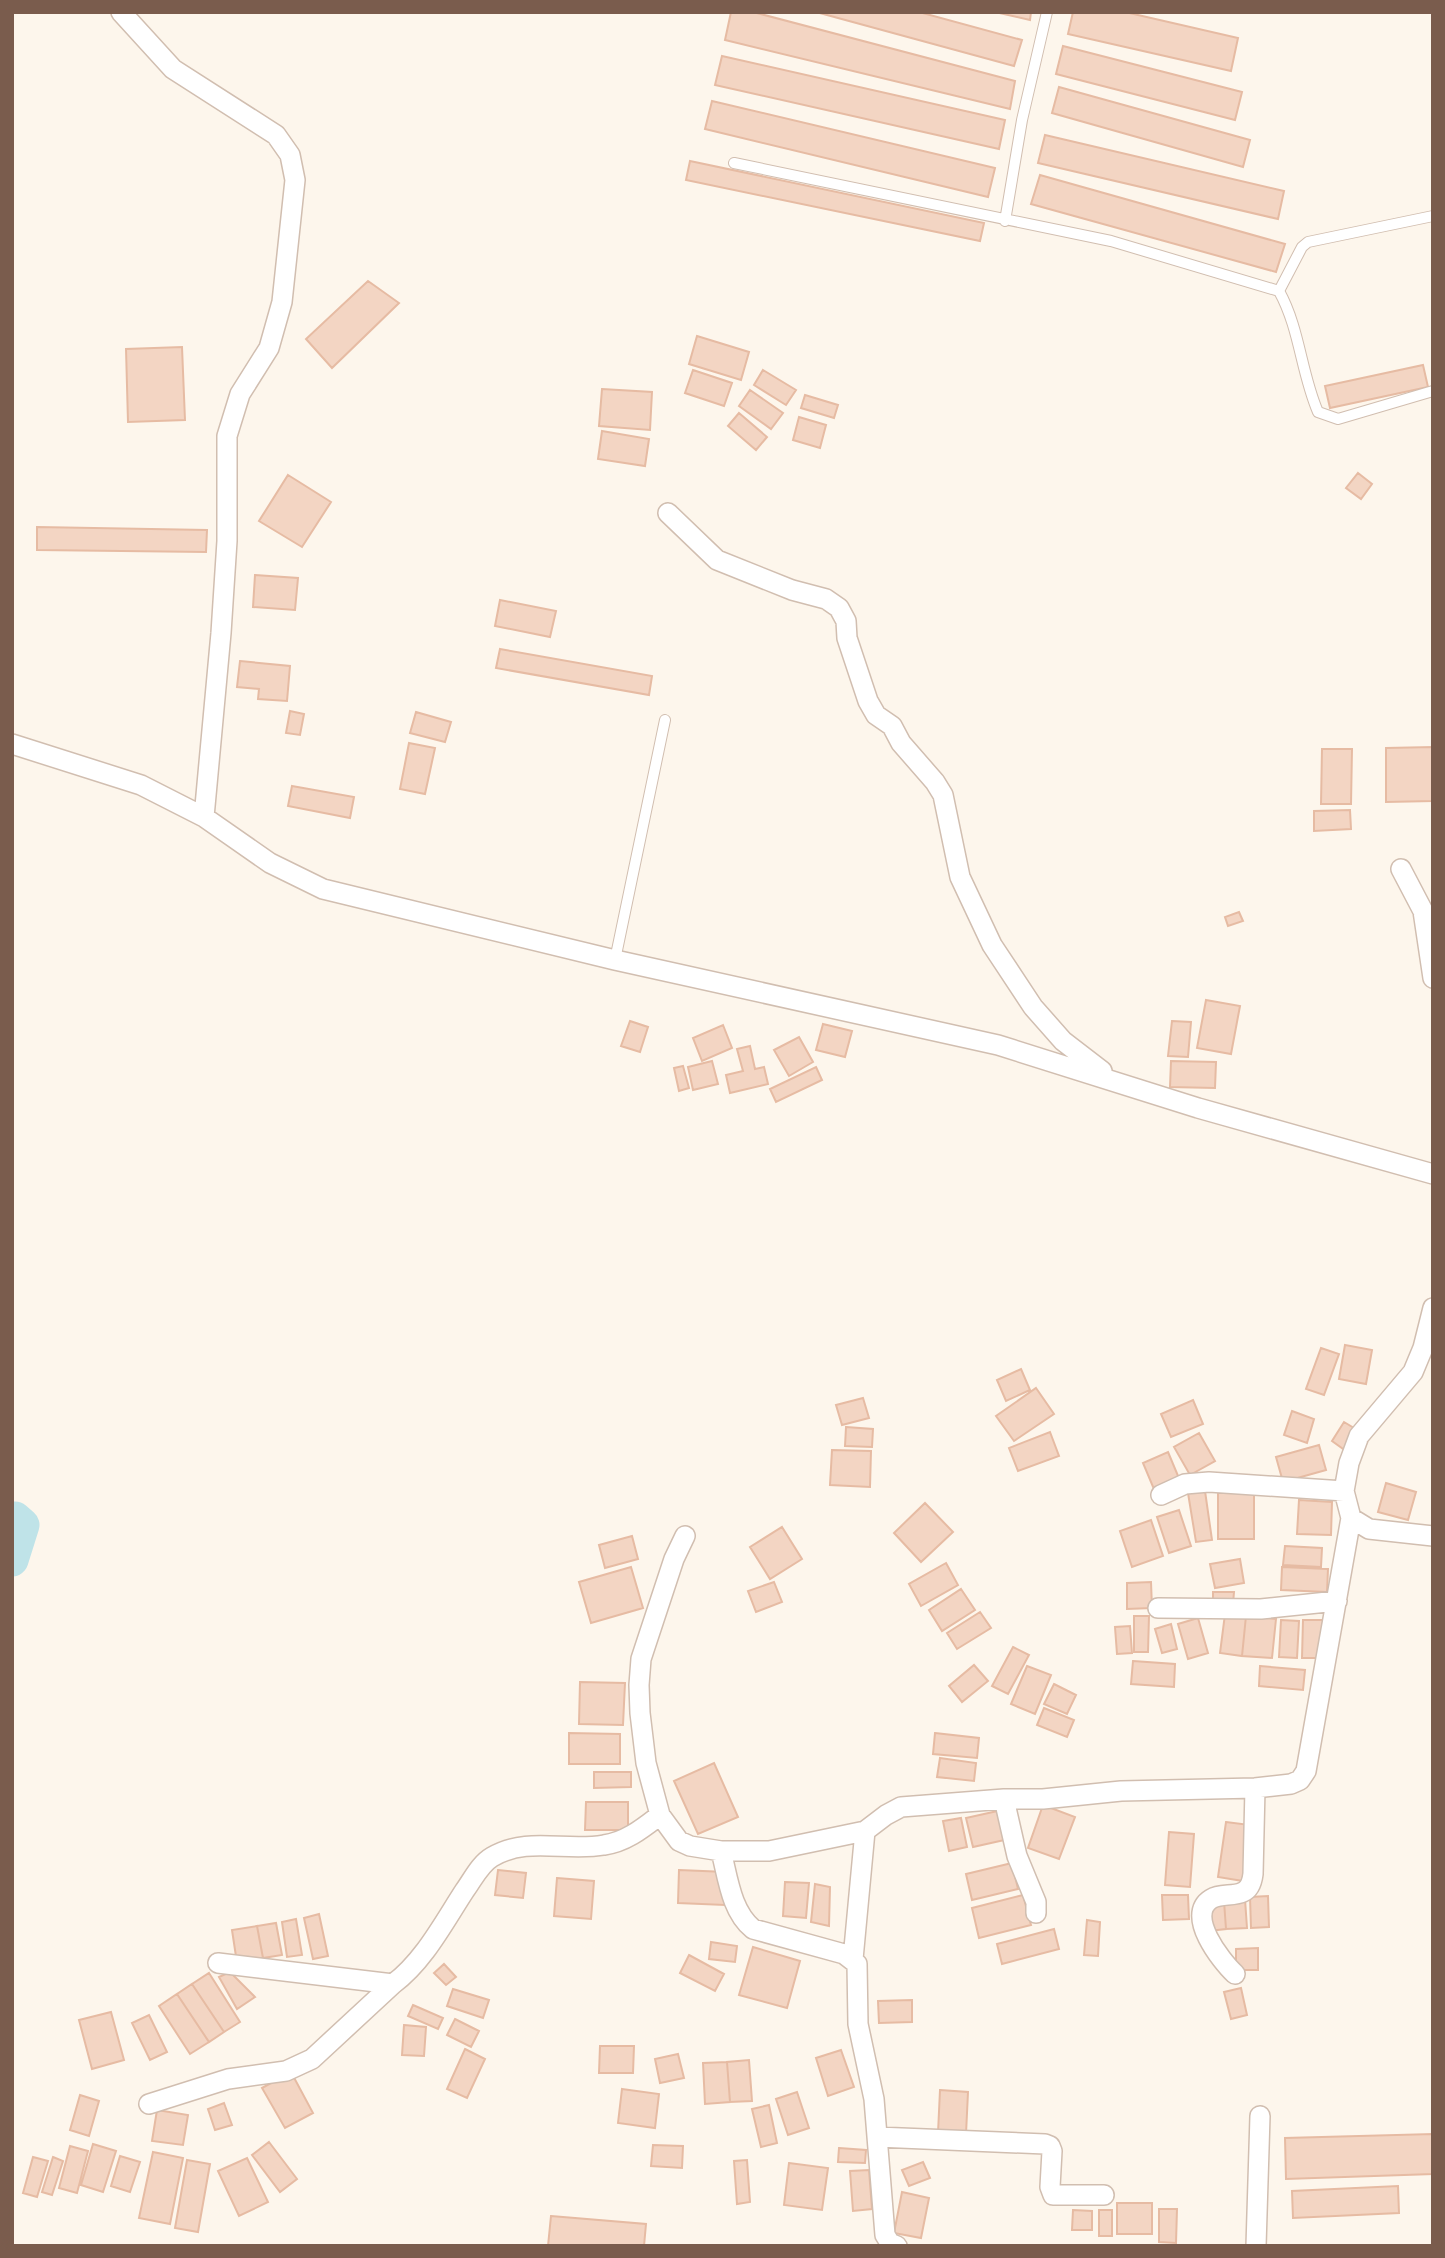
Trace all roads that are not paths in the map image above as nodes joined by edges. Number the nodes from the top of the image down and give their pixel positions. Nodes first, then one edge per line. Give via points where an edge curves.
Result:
1 (121, 12) edge
2 (1047, 12) edge
3 (734, 163) dead end
4 (1433, 216) edge
5 (1005, 220) junction
6 (1279, 291) junction
7 (1433, 391) edge
8 (668, 513) dead end
9 (665, 720) dead end
10 (12, 744) edge
11 (204, 817) junction
12 (1401, 869) dead end
13 (615, 960) junction
14 (1433, 978) edge
15 (1112, 1079) junction
16 (1433, 1174) edge
17 (1433, 1308) edge
18 (1344, 1491) junction
19 (1161, 1495) dead end
20 (1351, 1518) junction
21 (685, 1536) dead end
22 (1433, 1536) edge
23 (1337, 1601) junction
24 (1158, 1608) dead end
25 (1255, 1788) junction
26 (1004, 1799) junction
27 (660, 1815) junction
28 (865, 1831) junction
29 (722, 1851) junction
30 (1036, 1913) dead end
31 (853, 1959) junction
32 (218, 1964) dead end
33 (1235, 1974) dead end
34 (393, 1984) junction
35 (149, 2104) dead end
36 (1260, 2116) dead end
37 (877, 2137) junction
38 (1104, 2195) dead end
39 (897, 2246) edge
40 (1256, 2246) edge

1 - 11 street via 173,69 276,135 290,155 295,180 282,302 269,348 240,394 227,436 226,554
2 - 5 lane
3 - 5 lane
4 - 6 lane via 1308,242
5 - 6 lane via 1111,241
6 - 7 lane via 1289,308 1318,412 1338,419
8 - 15 street via 718,560 826,599 839,608 868,701 943,795 960,877 992,945 1040,1016 1063,1041
9 - 13 lane
10 - 11 street via 141,785
11 - 13 street via 270,863 323,889
12 - 14 street via 1423,911
13 - 15 street via 998,1045
15 - 16 street
17 - 18 street via 1413,1372 1359,1436
18 - 19 street via 1209,1482 1185,1484
18 - 20 street
20 - 22 street via 1369,1529
20 - 23 street
21 - 27 street via 642,1659 639,1685 646,1763
23 - 24 street via 1261,1608
23 - 25 street via 1306,1771 1291,1784
25 - 26 street
25 - 33 street via 1251,1884 1244,1892 1213,1898 1202,1910 1211,1944
26 - 28 street via 901,1807
26 - 30 street
27 - 29 street via 679,1840
27 - 34 street via 638,1832 608,1844 530,1845 494,1856 481,1867 407,1974
28 - 29 street via 768,1851
28 - 31 street
29 - 31 street via 736,1906 753,1929
31 - 37 street via 859,1970 858,2024
32 - 34 street
34 - 35 street via 312,2059 286,2070 228,2079
36 - 40 street
37 - 38 street via 1045,2144 1052,2151 1053,2195
37 - 39 street via 885,2235

